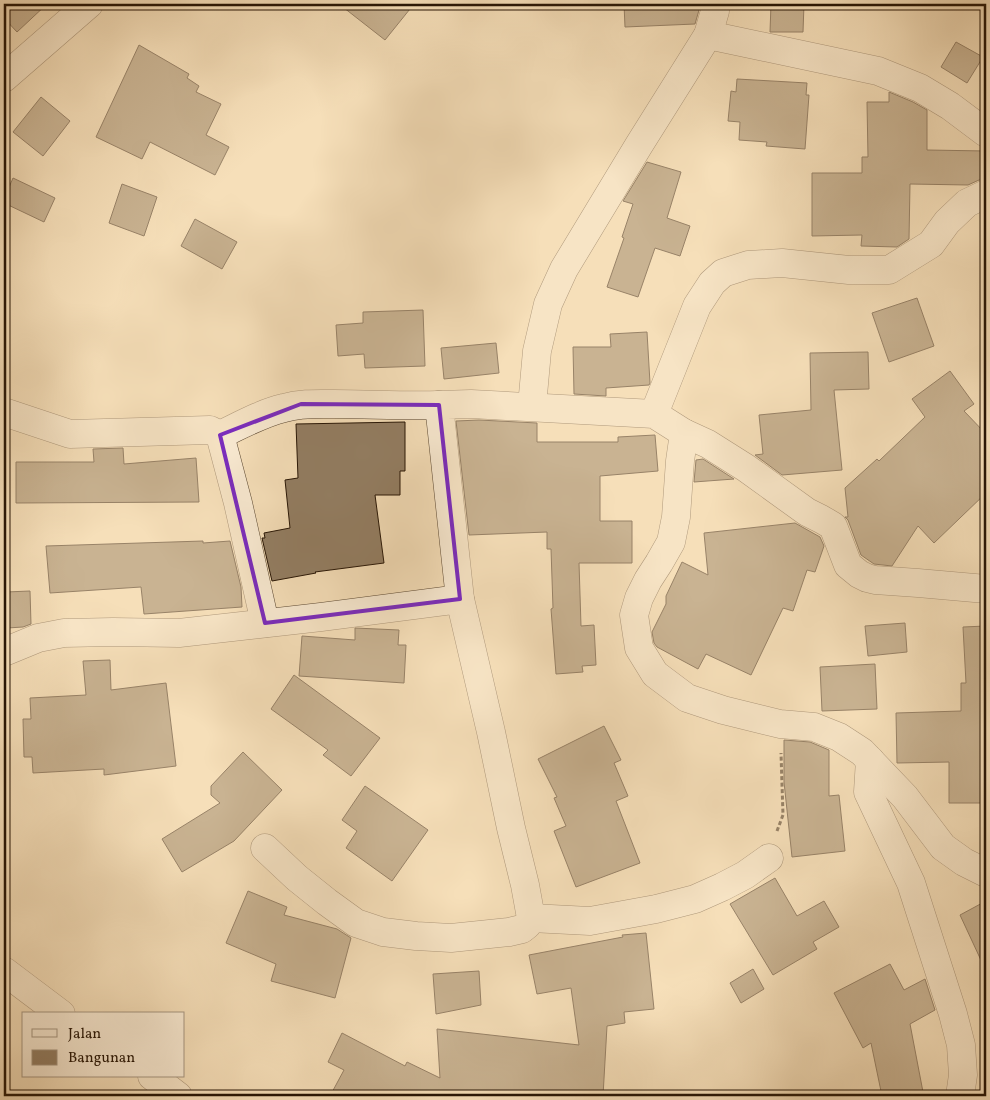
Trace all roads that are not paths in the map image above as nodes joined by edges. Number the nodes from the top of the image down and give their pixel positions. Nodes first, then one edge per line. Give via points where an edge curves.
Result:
1 (89, 4) edge
2 (714, 4) edge
3 (708, 35) junction
4 (4, 78) edge
5 (986, 133) edge
6 (986, 194) edge
7 (439, 405) junction
8 (532, 406) junction
9 (4, 412) edge
10 (654, 414) junction
11 (684, 433) junction
12 (220, 435) junction
13 (986, 589) edge
14 (460, 599) junction
15 (265, 623) junction
16 (4, 652) edge
17 (870, 760) junction
18 (265, 848) dead end
19 (769, 858) road end
20 (986, 873) edge
21 (531, 918) junction
22 (4, 971) edge
23 (58, 1012) edge
24 (155, 1078) edge
25 (178, 1096) edge
26 (960, 1096) edge

1 - 4 street
2 - 3 street
3 - 5 street via 878,71 920,88
3 - 8 street via 564,268 548,304 539,342
6 - 10 street via 967,203 931,244 889,270 849,270 782,263 748,265 723,273 697,306
7 - 8 street
7 - 12 street via 301,404 283,408
7 - 14 street
8 - 10 street
9 - 12 street via 70,434 210,430
10 - 11 street
11 - 13 street via 708,444 807,512 833,526 848,565 859,574 875,580
11 - 17 street via 671,542 648,580 634,615 639,648 655,674 687,698 780,724 814,728 839,737
12 - 15 street
14 - 15 street
14 - 21 street
15 - 16 street via 179,633 64,633 38,638
17 - 20 street via 905,796 943,847
17 - 26 street via 868,792 911,884 953,1014 961,1045 963,1075
18 - 21 street via 297,878 356,923 383,932 451,938 522,929
19 - 21 street via 722,887 694,899 656,909 590,921
22 - 23 street
24 - 25 street

